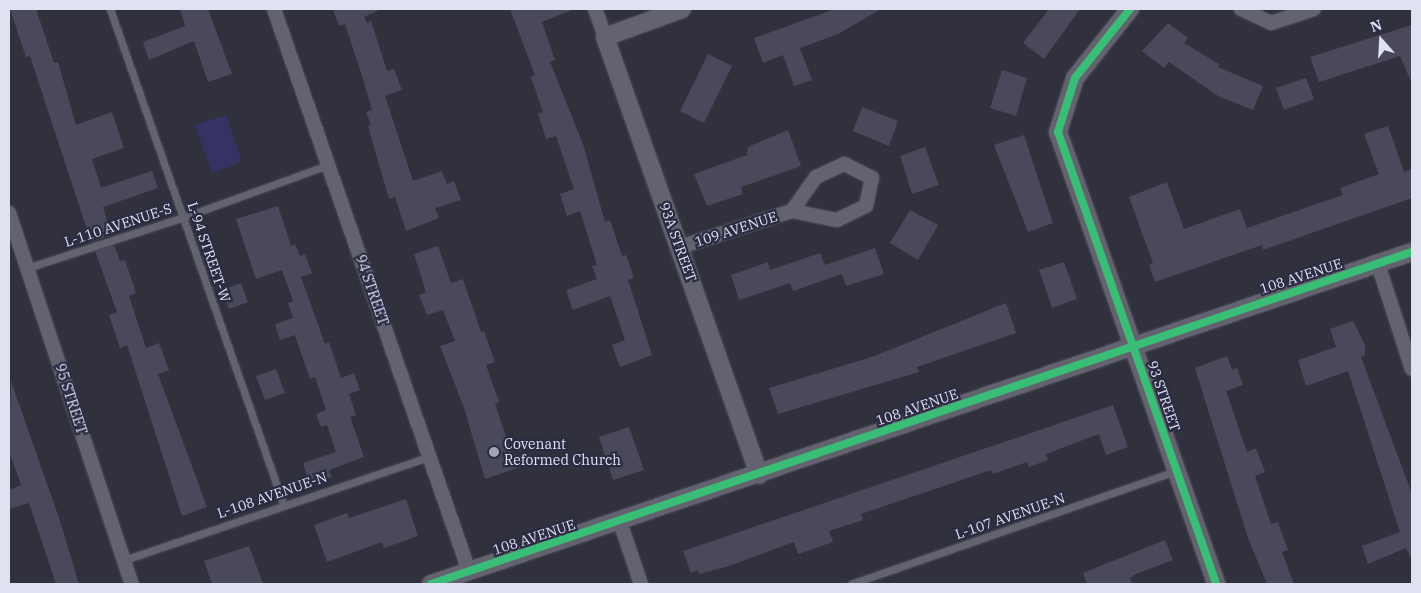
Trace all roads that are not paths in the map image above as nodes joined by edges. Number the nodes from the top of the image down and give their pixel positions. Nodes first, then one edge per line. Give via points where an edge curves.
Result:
1 (110, 9) edge
2 (274, 9) edge
3 (595, 9) edge
4 (682, 9) edge
5 (1130, 9) edge
6 (1241, 9) edge
7 (1314, 9) edge
8 (604, 37) junction
9 (328, 165) junction
10 (792, 211) junction
11 (9, 213) edge
12 (184, 217) junction
13 (680, 247) junction
14 (1412, 252) edge
15 (1378, 264) junction
16 (27, 268) junction
17 (1133, 345) junction
18 (1412, 369) edge
19 (429, 457) junction
20 (1176, 471) junction
21 (759, 475) junction
22 (283, 503) junction
23 (620, 522) junction
24 (124, 560) junction
25 (469, 571) junction
26 (132, 584) edge
27 (431, 584) edge
28 (641, 584) edge
29 (851, 584) edge
30 (1216, 584) edge

1 - 12 lane, L-94 STREET-W
2 - 9 street, 94 STREET
3 - 8 street, 93A STREET
4 - 8 street
5 - 17 street, 93 STREET via 1074,78 1058,132
6 - 7 street via 1271,23
8 - 13 street, 93A STREET
9 - 12 lane, L-110 AVENUE-S
9 - 19 street, 94 STREET
10 - 10 street, 109 AVENUE via 837,220 866,206 872,178 844,164 816,177
10 - 13 street, 109 AVENUE
11 - 16 street, 95 STREET
12 - 16 lane, L-110 AVENUE-S
12 - 22 lane, L-94 STREET-W
13 - 21 street, 93A STREET
14 - 15 street, 108 AVENUE
15 - 17 street, 108 AVENUE
15 - 18 street
16 - 24 street, 95 STREET
17 - 20 street, 93 STREET
17 - 21 street, 108 AVENUE
19 - 22 lane, L-108 AVENUE-N
19 - 25 street, 94 STREET
20 - 29 lane, L-107 AVENUE-N
20 - 30 street, 93 STREET
21 - 23 street, 108 AVENUE
22 - 24 lane, L-108 AVENUE-N
23 - 25 street, 108 AVENUE
23 - 28 street
24 - 26 street, 95 STREET
25 - 27 street, 108 AVENUE

